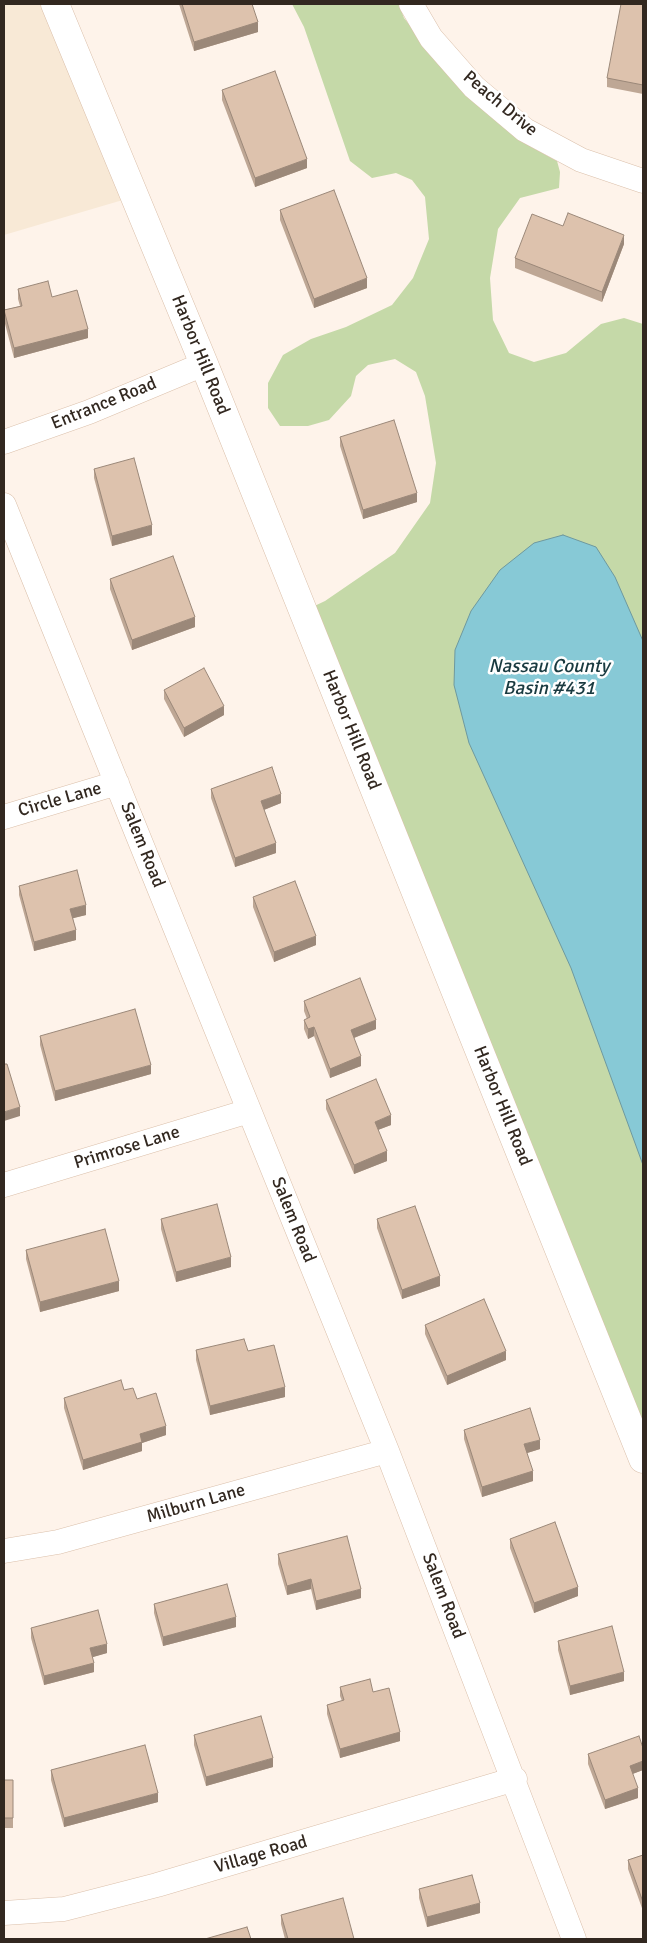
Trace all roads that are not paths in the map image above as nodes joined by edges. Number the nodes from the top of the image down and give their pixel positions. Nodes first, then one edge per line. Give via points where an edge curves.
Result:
1 (55, 4) edge
2 (411, 4) edge
3 (643, 182) edge
4 (204, 364) junction
5 (4, 442) edge
6 (4, 505) edge
7 (117, 783) junction
8 (4, 817) edge
9 (250, 1112) junction
10 (4, 1185) edge
11 (387, 1451) junction
12 (643, 1459) edge
13 (4, 1551) edge
14 (515, 1780) junction
15 (4, 1912) edge
16 (574, 1939) edge

1 - 4 street, Harbor Hill Road
2 - 3 street, Peach Drive via 432,38 474,87 525,130 581,160
4 - 5 street, Entrance Road via 89,412
4 - 12 street, Harbor Hill Road
6 - 7 street, Salem Road
7 - 8 street, Circle Lane
7 - 9 street, Salem Road
9 - 10 street, Primrose Lane
9 - 11 street, Salem Road
11 - 13 street, Milburn Lane via 58,1542
11 - 14 street, Salem Road
14 - 15 street, Village Road via 157,1885 64,1908
14 - 16 street, Salem Road

